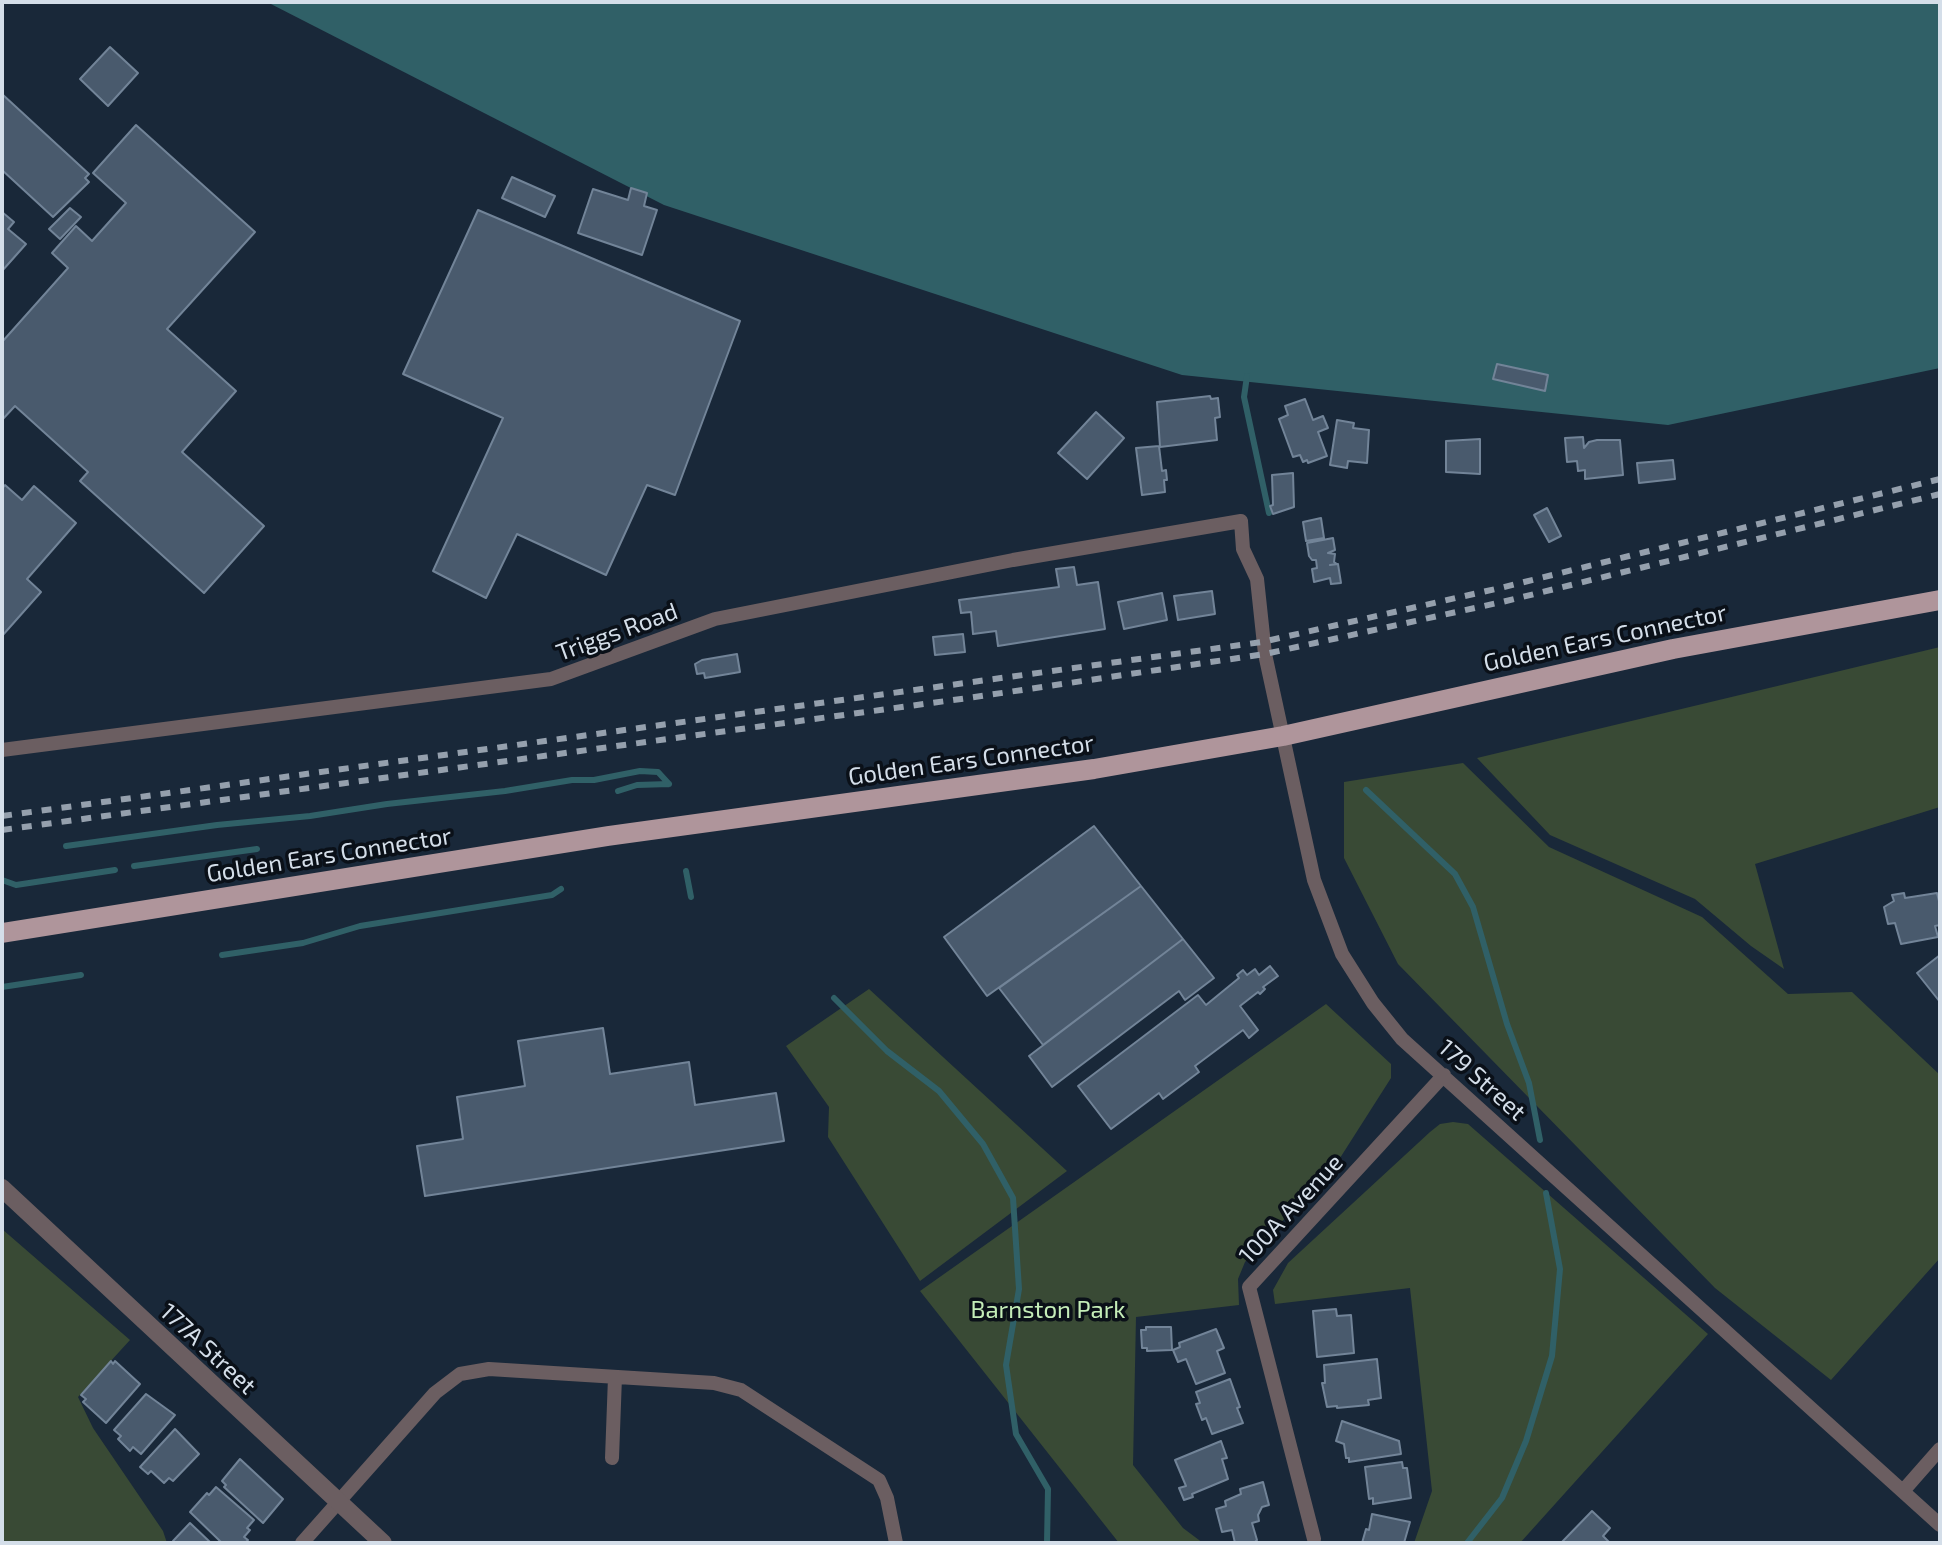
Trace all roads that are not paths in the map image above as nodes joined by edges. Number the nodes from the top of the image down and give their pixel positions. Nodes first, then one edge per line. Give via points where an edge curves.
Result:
1 (1241, 521) joint
2 (1940, 600) edge
3 (1283, 736) junction
4 (2, 750) edge
5 (2, 933) edge
6 (1444, 1075) junction
7 (2, 1188) edge
8 (615, 1377) junction
9 (1940, 1449) edge
10 (612, 1458) dead end
11 (1903, 1491) junction
12 (338, 1502) junction
13 (1940, 1525) edge
14 (1314, 1539) dead end
15 (302, 1543) edge
16 (383, 1543) edge
17 (896, 1543) edge

1 - 3 street, 179 Street via 1243,549 1257,579 1262,642
1 - 4 street, Triggs Road via 715,619 551,679
2 - 3 main road, Golden Ears Connector via 1673,649
3 - 5 main road, Golden Ears Connector
3 - 6 street, 179 Street via 1314,880 1342,954 1402,1039
6 - 11 street, 179 Street
6 - 14 street, 100A Avenue via 1249,1287
7 - 12 street, 177A Street
8 - 10 street
8 - 12 street via 489,1369 460,1374 435,1393
8 - 17 street via 714,1383 741,1390 879,1480
9 - 11 street
11 - 13 street, 179 Street
12 - 15 street
12 - 16 street, 177A Street

